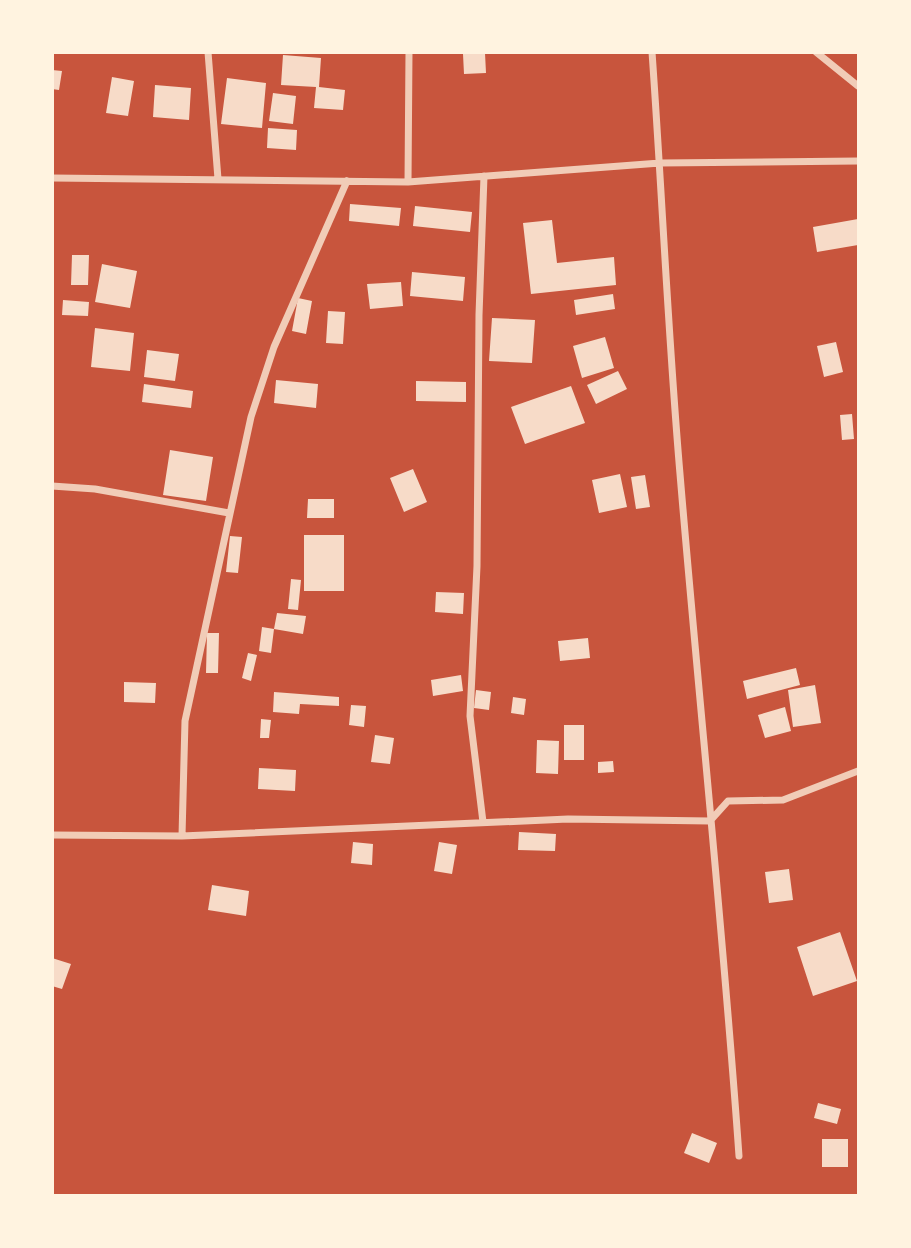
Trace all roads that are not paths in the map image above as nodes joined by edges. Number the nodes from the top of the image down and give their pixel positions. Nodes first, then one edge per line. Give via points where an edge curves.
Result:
1 (208, 52) edge
2 (409, 52) edge
3 (652, 52) edge
4 (816, 52) edge
5 (859, 86) edge
6 (859, 161) edge
7 (660, 163) junction
8 (484, 176) junction
9 (52, 178) edge
10 (218, 180) junction
11 (347, 181) junction
12 (408, 182) junction
13 (52, 486) edge
14 (229, 513) junction
15 (859, 771) edge
16 (710, 821) junction
17 (483, 822) junction
18 (52, 835) edge
19 (182, 836) junction
20 (739, 1156) dead end

1 - 10 street
2 - 12 street
3 - 7 street
4 - 5 street
6 - 7 street
7 - 8 street
7 - 16 street via 669,346
8 - 12 street
8 - 17 street via 470,716
9 - 10 street
10 - 11 street
11 - 12 street
11 - 14 street via 274,347 251,417
13 - 14 street via 95,489
14 - 19 street via 185,721
15 - 16 street via 783,800 728,801
16 - 17 street
16 - 20 street
17 - 19 street
18 - 19 street

